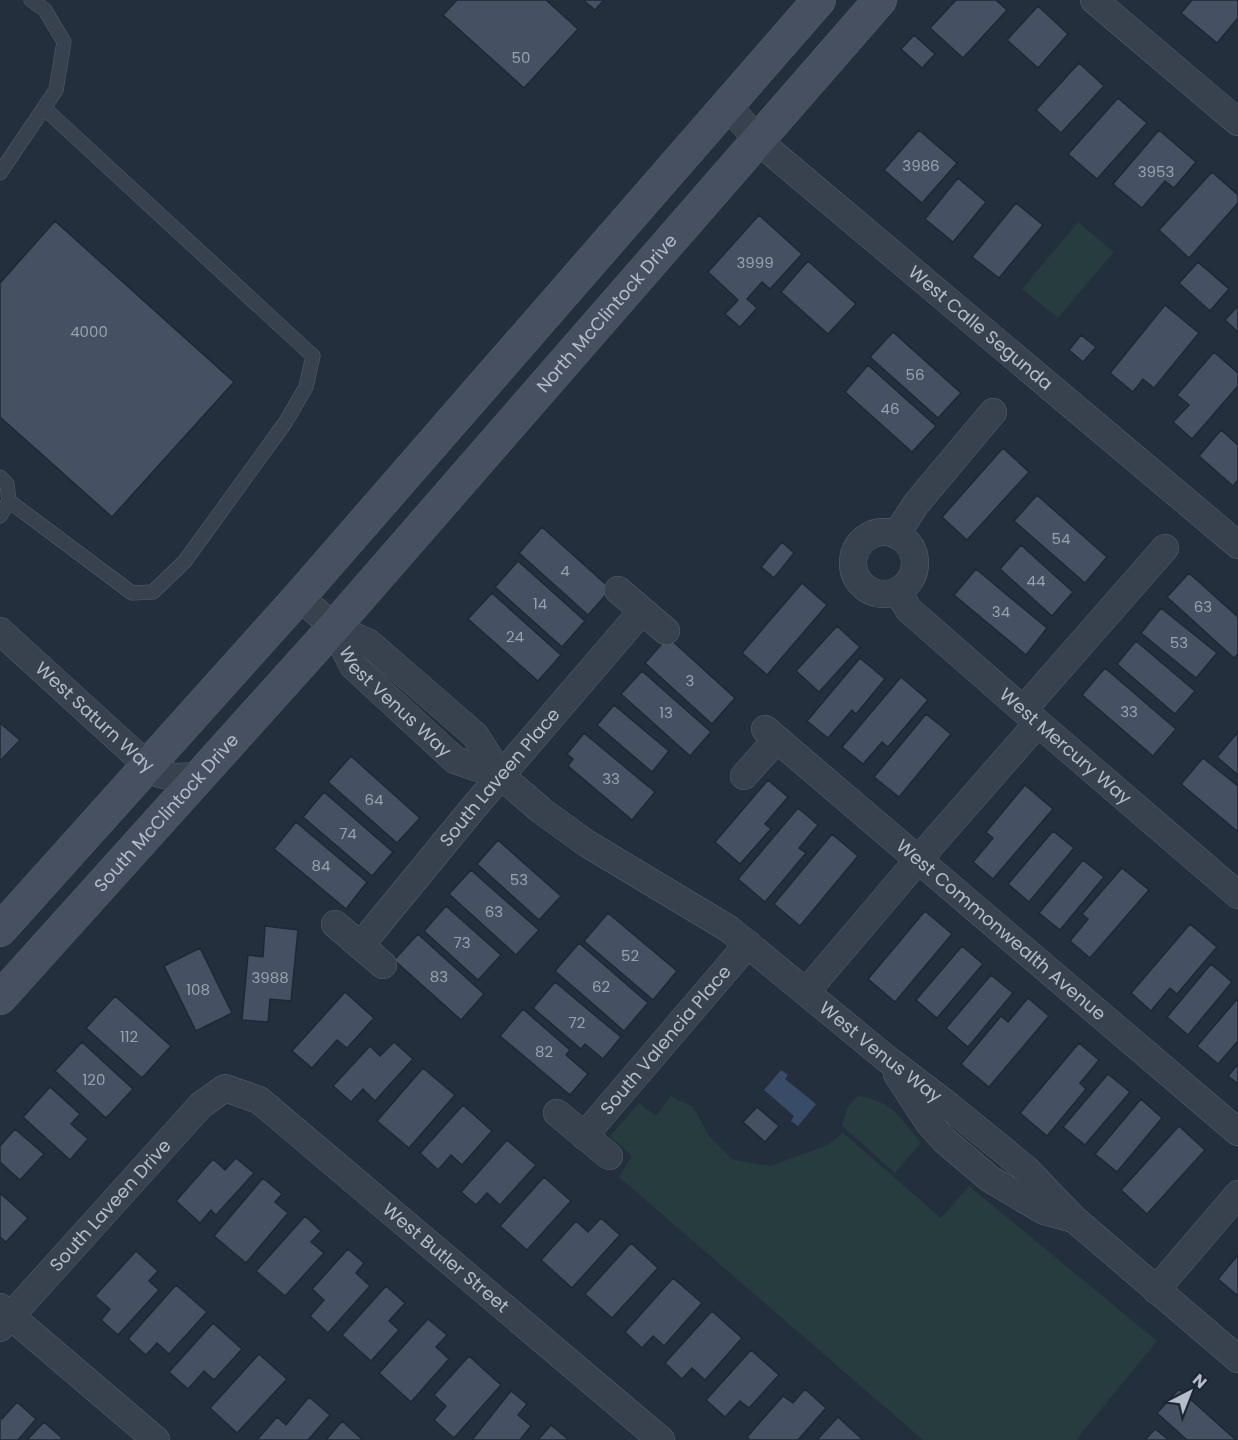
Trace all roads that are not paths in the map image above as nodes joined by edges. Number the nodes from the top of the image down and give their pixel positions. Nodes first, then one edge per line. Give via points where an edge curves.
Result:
1 (31, 0) edge
2 (819, 0) edge
3 (880, 0) edge
4 (1094, 0) edge
5 (727, 105) junction
6 (44, 108) junction
7 (1238, 122) edge
8 (758, 140) junction
9 (0, 173) edge
10 (993, 412) dead end
11 (0, 477) edge
12 (9, 501) junction
13 (0, 516) edge
14 (896, 535) junction
15 (1238, 545) edge
16 (1165, 548) dead end
17 (618, 590) dead end
18 (897, 591) junction
19 (299, 597) junction
20 (642, 611) junction
21 (334, 627) junction
22 (0, 631) edge
23 (666, 631) dead end
24 (1030, 717) junction
25 (455, 718) junction
26 (434, 741) junction
27 (147, 765) junction
28 (200, 776) junction
29 (501, 776) junction
30 (744, 776) dead end
31 (918, 860) junction
32 (1238, 895) edge
33 (335, 924) dead end
34 (0, 930) edge
35 (748, 944) junction
36 (360, 946) junction
37 (383, 965) dead end
38 (806, 992) junction
39 (0, 998) edge
40 (225, 1088) joint
41 (557, 1113) dead end
42 (1238, 1132) edge
43 (584, 1136) junction
44 (609, 1156) dead end
45 (1238, 1194) edge
46 (1156, 1290) junction
47 (3, 1317) edge
48 (1238, 1359) edge
49 (156, 1440) edge
50 (661, 1440) edge

1 - 6 lane via 45,10 64,42 56,90
2 - 5 main road
3 - 8 main road, North McClintock Drive
4 - 7 street
5 - 8 street, West Calle Segunda
5 - 19 main road
6 - 9 lane
6 - 12 lane via 313,356 306,387 285,423 185,561 153,592 132,593
8 - 15 street, West Calle Segunda
8 - 21 main road, North McClintock Drive
10 - 14 street via 915,504
11 - 12 lane via 8,484
12 - 13 lane
14 - 18 street via 905,541 914,558 911,578
14 - 18 street via 886,532 867,537 859,544 852,563 859,582 867,589 886,594
16 - 24 street
17 - 20 street
18 - 24 street, West Mercury Way via 909,610
19 - 21 street, West Venus Way
19 - 27 main road
20 - 23 street
20 - 29 street, South Laveen Place
21 - 25 street, West Venus Way via 369,643
21 - 26 street, West Venus Way via 353,666
21 - 28 main road, South McClintock Drive
22 - 27 street, West Saturn Way
24 - 31 street
24 - 32 street, West Mercury Way
25 - 26 street
25 - 29 street, West Venus Way via 475,735
26 - 29 street, West Venus Way via 455,760
27 - 28 street, West Saturn Way via 160,774
27 - 34 main road
28 - 39 main road, South McClintock Drive
29 - 35 street, West Venus Way via 586,843
29 - 36 street, South Laveen Place
30 - 31 street, West Commonwealth Avenue via 771,734
31 - 38 street
31 - 42 street, West Commonwealth Avenue
33 - 36 street
35 - 38 street, West Venus Way
35 - 43 street, South Valencia Place
36 - 37 street
38 - 46 street, West Venus Way via 887,1059 928,1123 959,1153 990,1179 1044,1211 1074,1219
40 - 47 street, South Laveen Drive via 201,1105
40 - 50 street, West Butler Street via 259,1100
41 - 43 street
43 - 44 street
45 - 46 street
46 - 48 street
47 - 49 street

